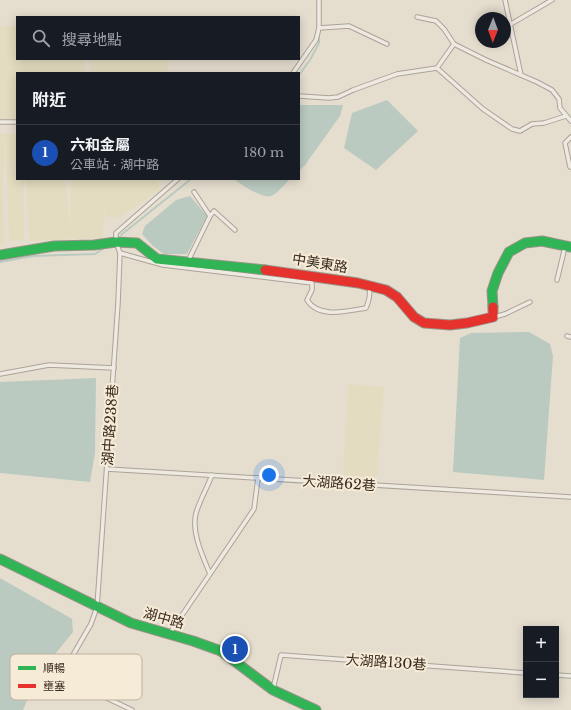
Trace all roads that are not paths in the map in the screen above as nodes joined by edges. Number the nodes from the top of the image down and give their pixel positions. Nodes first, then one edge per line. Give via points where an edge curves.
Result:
1 (319, 0) edge
2 (506, 0) edge
3 (552, 0) edge
4 (417, 17) dead end
5 (512, 24) junction
6 (319, 28) junction
7 (387, 44) dead end
8 (454, 44) junction
9 (437, 68) junction
10 (294, 72) edge
11 (521, 75) junction
12 (300, 96) edge
13 (566, 116) junction
14 (571, 121) edge
15 (0, 122) edge
16 (16, 122) edge
17 (571, 137) edge
18 (570, 167) dead end
19 (177, 180) edge
20 (194, 192) dead end
21 (210, 216) junction
22 (235, 230) dead end
23 (116, 242) junction
24 (568, 247) edge
25 (120, 253) junction
26 (0, 255) edge
27 (188, 262) junction
28 (557, 280) dead end
29 (369, 286) junction
30 (530, 302) dead end
31 (493, 317) junction
32 (114, 368) junction
33 (0, 374) edge
34 (107, 468) junction
35 (212, 475) junction
36 (258, 478) junction
37 (571, 497) edge
38 (0, 559) edge
39 (210, 574) junction
40 (97, 608) junction
41 (169, 634) junction
42 (74, 654) edge
43 (523, 673) edge
44 (559, 675) edge
45 (571, 676) edge
46 (273, 690) junction
47 (111, 700) edge
48 (132, 710) edge
49 (316, 710) edge

1 - 6 lane
2 - 5 lane
3 - 5 lane
4 - 8 lane via 436,21
5 - 11 lane
6 - 7 lane via 348,26
6 - 10 lane via 316,40
8 - 9 lane
8 - 11 lane
9 - 12 lane via 397,74 338,97
9 - 13 lane via 483,109 512,129 520,131 532,124
11 - 13 lane via 552,90
13 - 14 lane
15 - 16 lane
17 - 18 lane via 565,143
19 - 23 lane via 116,233
20 - 21 lane
21 - 22 lane via 214,211
21 - 27 lane
23 - 25 lane, 湖中路238巷
23 - 26 street, 中美東路 via 54,246
23 - 27 street, 中美東路 via 137,243 157,259
24 - 28 lane
24 - 31 street via 542,241 525,243 509,252 492,291
25 - 29 lane via 163,265 312,284 307,300 310,305 324,312 366,308 370,299
25 - 32 lane, 湖中路238巷
27 - 29 street, 中美東路 via 310,275
29 - 31 street, 中美東路 via 388,290 422,323 439,326 466,325
30 - 31 lane
32 - 33 lane via 49,364
32 - 34 lane, 湖中路238巷
34 - 35 lane, 大湖路62巷
34 - 40 lane, 湖中路238巷
35 - 36 lane, 大湖路62巷
35 - 39 lane via 196,514 200,548
36 - 37 lane, 大湖路62巷
36 - 39 lane via 254,509
38 - 40 street, 湖中路
39 - 41 lane
40 - 41 street, 湖中路 via 130,623
40 - 42 lane, 湖中路238巷
41 - 46 street, 湖中路 via 221,651
43 - 46 lane, 大湖路130巷 via 281,655
44 - 45 lane
46 - 49 street, 湖中路
47 - 48 lane, 湖中路238巷

